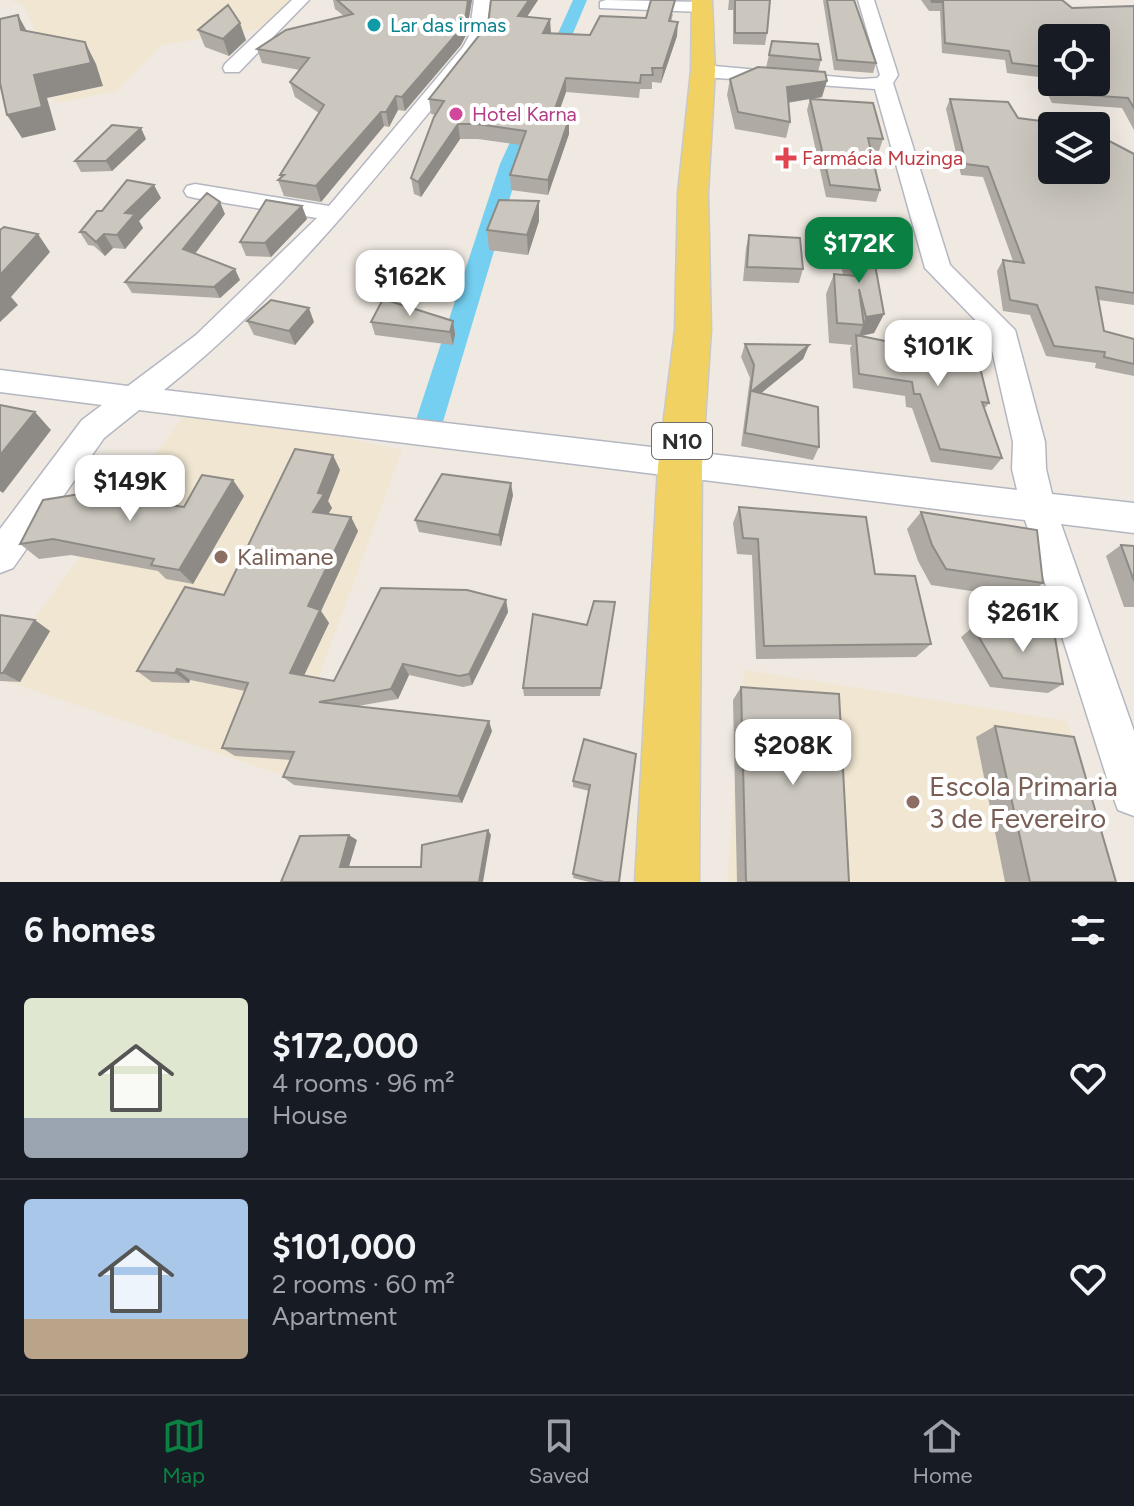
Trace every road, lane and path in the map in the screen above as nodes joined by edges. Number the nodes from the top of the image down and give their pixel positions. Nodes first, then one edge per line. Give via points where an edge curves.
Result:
1 (301, 0) edge
2 (482, 0) edge
3 (866, 0) edge
4 (702, 4) edge
5 (606, 5) dead end
6 (232, 68) dead end
7 (703, 71) junction
8 (883, 83) junction
9 (195, 191) dead end
10 (335, 214) junction
11 (0, 381) edge
12 (134, 398) junction
13 (680, 466) junction
14 (1038, 508) junction
15 (1134, 518) edge
16 (0, 557) edge
17 (1134, 794) edge
18 (667, 882) edge

1 - 6 street
2 - 10 street via 471,49
3 - 8 street via 889,75
4 - 5 street
4 - 7 main road, N10
7 - 8 street
7 - 13 main road, N10 via 693,193 693,330
8 - 14 street via 938,268 1001,330 1029,442
9 - 10 street
10 - 12 street via 206,342
11 - 12 street
12 - 13 street
12 - 16 street via 93,429
13 - 14 street
13 - 18 main road, N10
14 - 15 street
14 - 17 street

